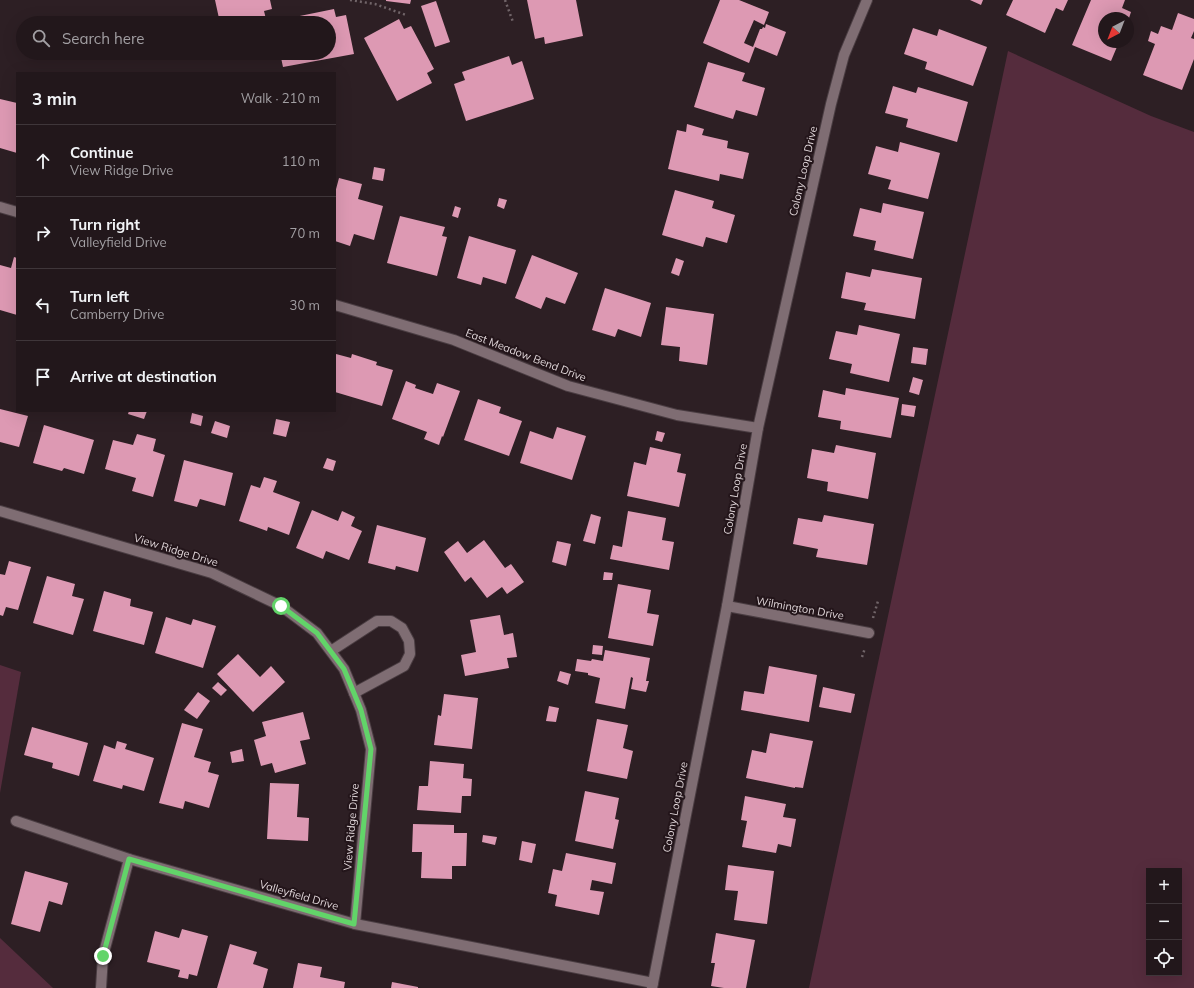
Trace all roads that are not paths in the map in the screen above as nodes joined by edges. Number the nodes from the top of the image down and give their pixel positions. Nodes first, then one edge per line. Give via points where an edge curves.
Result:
1 (867, 0) edge
2 (0, 207) edge
3 (16, 212) edge
4 (336, 305) edge
5 (758, 428) junction
6 (0, 511) edge
7 (727, 606) junction
8 (869, 633) dead end
9 (331, 651) junction
10 (354, 693) junction
11 (16, 822) dead end
12 (129, 859) junction
13 (354, 924) junction
14 (652, 986) edge
15 (101, 988) edge

1 - 5 street, Colony Loop Drive via 844,55 831,104
2 - 3 street
4 - 5 street, East Meadow Bend Drive via 454,340 568,386 677,415
5 - 7 street, Colony Loop Drive
6 - 9 street, View Ridge Drive via 212,573 281,606 317,633
7 - 8 street, Wilmington Drive
7 - 14 street, Colony Loop Drive
9 - 10 street, View Ridge Drive via 344,669
9 - 10 street via 377,621 391,621 402,628 409,641 410,654 404,666
10 - 13 street, View Ridge Drive via 371,749
11 - 12 street, Valleyfield Drive
12 - 13 street, Valleyfield Drive
12 - 15 street via 103,956
13 - 14 street, Valleyfield Drive

